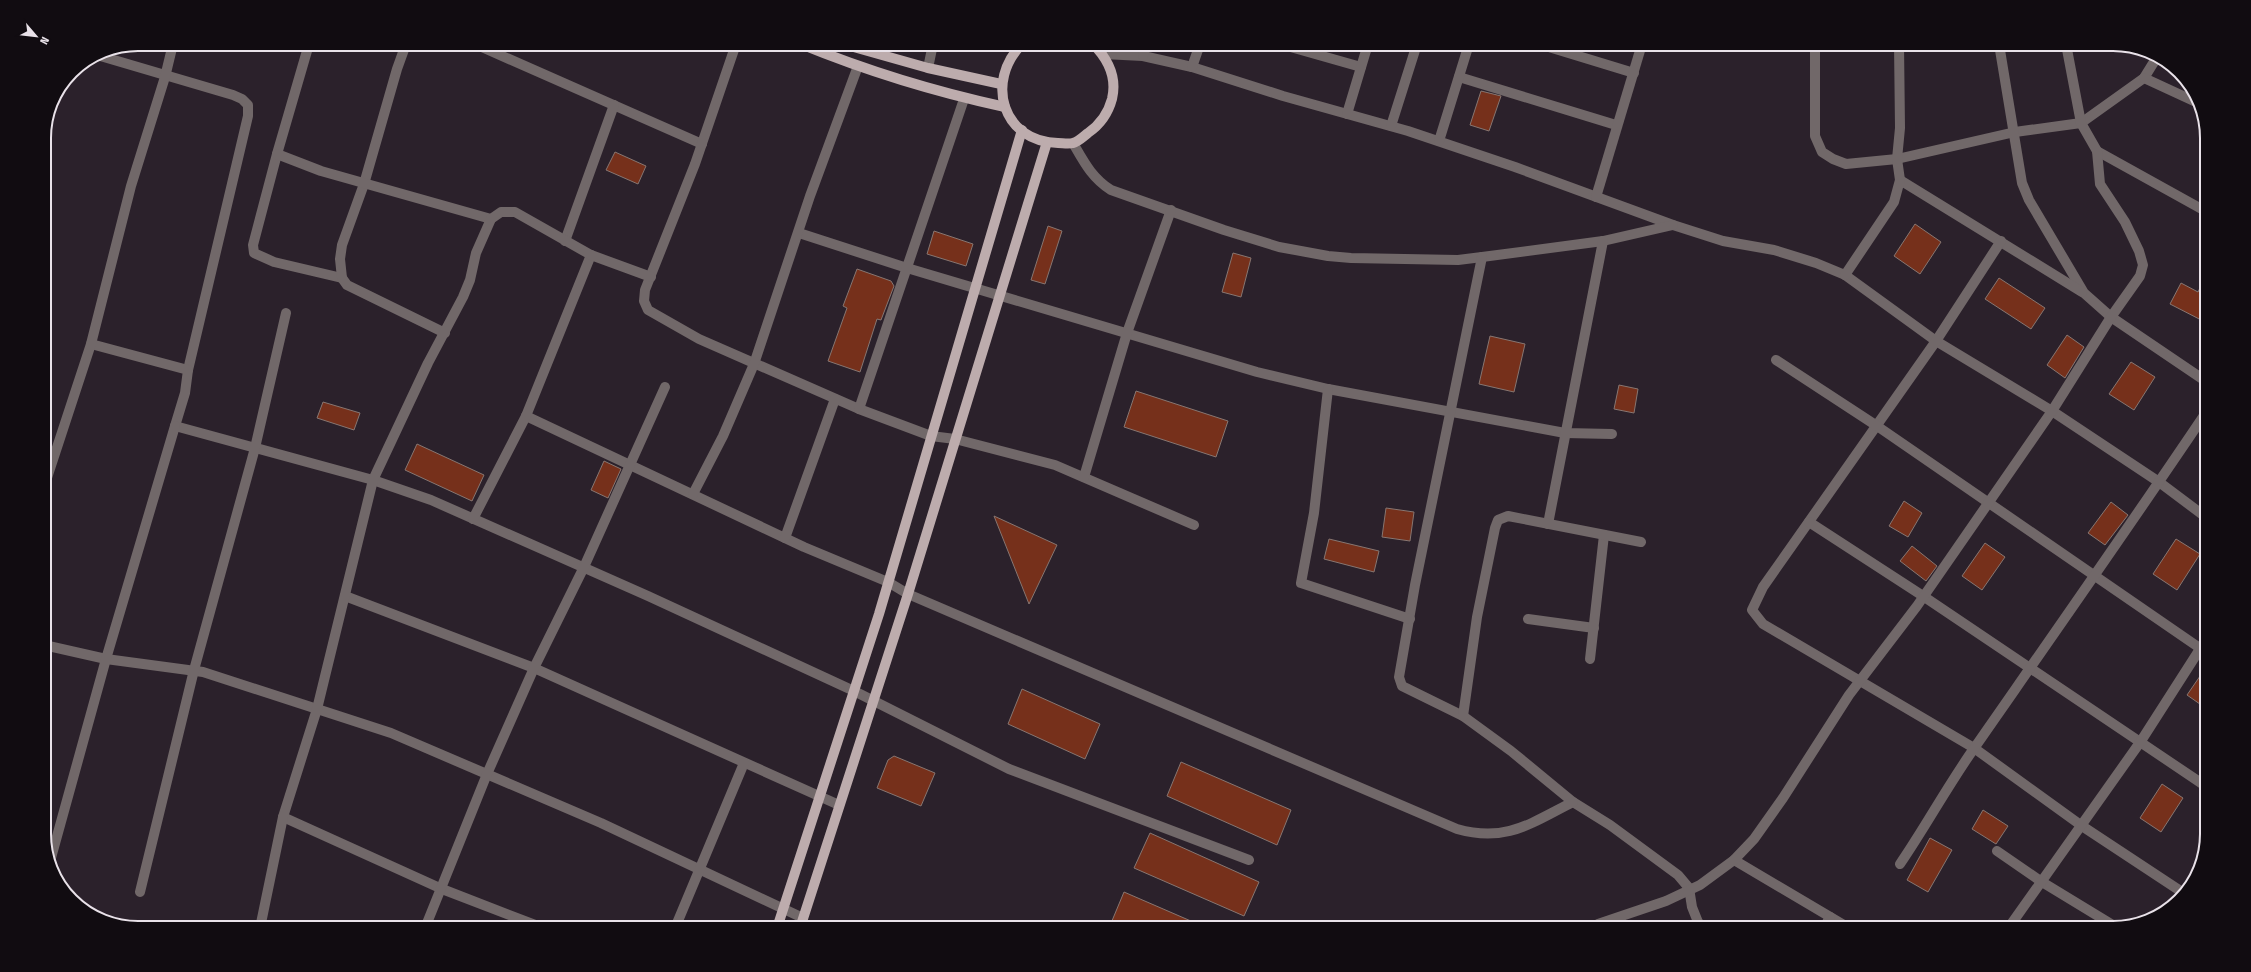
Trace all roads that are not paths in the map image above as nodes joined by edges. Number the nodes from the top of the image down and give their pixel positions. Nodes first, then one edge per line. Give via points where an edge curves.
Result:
1 (172, 51) edge
2 (307, 51) edge
3 (403, 51) edge
4 (491, 51) edge
5 (734, 51) edge
6 (819, 51) edge
7 (868, 51) edge
8 (932, 51) edge
9 (1015, 51) edge
10 (1100, 51) edge
11 (1144, 51) edge
12 (1198, 51) edge
13 (1305, 51) edge
14 (1366, 51) edge
15 (1415, 51) edge
16 (1467, 51) edge
17 (1561, 51) edge
18 (1640, 51) edge
19 (1815, 51) edge
20 (1899, 51) edge
21 (2000, 51) edge
22 (2067, 51) edge
23 (1103, 54) junction
24 (1143, 56) junction
25 (105, 58) edge
26 (2154, 62) edge
27 (858, 66) junction
28 (1192, 67) junction
29 (1361, 67) junction
30 (928, 68) junction
31 (1634, 74) junction
32 (166, 77) junction
33 (1459, 77) junction
34 (2144, 78) junction
35 (1002, 84) junction
36 (964, 98) junction
37 (2191, 100) edge
38 (614, 105) junction
39 (1005, 107) junction
40 (1347, 114) junction
41 (2081, 123) junction
42 (1616, 125) junction
43 (1391, 126) junction
44 (1022, 130) junction
45 (2015, 132) junction
46 (1439, 141) junction
47 (1047, 142) junction
48 (1073, 143) junction
49 (702, 144) junction
50 (2097, 151) junction
51 (277, 154) junction
52 (1897, 159) junction
53 (1900, 180) junction
54 (364, 184) junction
55 (1596, 197) junction
56 (2200, 208) edge
57 (1171, 210) junction
58 (491, 219) junction
59 (1673, 225) junction
60 (799, 233) junction
61 (565, 240) junction
62 (1603, 241) junction
63 (2000, 241) junction
64 (591, 255) junction
65 (1482, 257) junction
66 (907, 268) junction
67 (1845, 275) junction
68 (651, 277) junction
69 (342, 278) junction
70 (975, 287) junction
71 (2084, 293) junction
72 (1001, 296) junction
73 (286, 313) dead end
74 (2111, 317) junction
75 (444, 333) junction
76 (1127, 333) junction
77 (1936, 341) junction
78 (91, 344) junction
79 (1776, 360) dead end
80 (754, 364) junction
81 (188, 370) junction
82 (2200, 377) edge
83 (665, 386) dead end
84 (1328, 389) junction
85 (835, 399) junction
86 (859, 409) junction
87 (2052, 411) junction
88 (1452, 413) junction
89 (526, 416) junction
90 (2200, 421) edge
91 (175, 426) junction
92 (1877, 426) junction
93 (1565, 433) junction
94 (1612, 434) dead end
95 (931, 436) junction
96 (955, 439) junction
97 (255, 448) junction
98 (51, 464) edge
99 (631, 464) junction
100 (1084, 477) junction
101 (373, 480) junction
102 (2159, 482) junction
103 (693, 494) junction
104 (1988, 503) junction
105 (2200, 513) edge
106 (473, 519) junction
107 (1809, 522) junction
108 (1548, 524) junction
109 (1194, 525) dead end
110 (1604, 535) junction
111 (785, 538) junction
112 (1641, 542) dead end
113 (584, 567) junction
114 (2093, 576) junction
115 (888, 582) junction
116 (908, 594) junction
117 (344, 596) junction
118 (1923, 596) junction
119 (1528, 618) dead end
120 (1410, 619) junction
121 (1594, 628) junction
122 (51, 647) edge
123 (2200, 648) edge
124 (2200, 657) edge
125 (106, 659) junction
126 (1590, 659) dead end
127 (534, 668) junction
128 (2031, 668) junction
129 (194, 670) junction
130 (1862, 680) junction
131 (854, 691) junction
132 (874, 701) junction
133 (317, 709) junction
134 (1463, 716) junction
135 (2141, 741) junction
136 (1974, 748) junction
137 (744, 763) junction
138 (487, 774) junction
139 (2200, 782) edge
140 (820, 796) junction
141 (1573, 802) junction
142 (839, 805) junction
143 (283, 817) junction
144 (2082, 826) junction
145 (53, 851) edge
146 (1998, 851) dead end
147 (1249, 860) dead end
148 (1734, 860) junction
149 (1900, 864) dead end
150 (699, 868) junction
151 (2042, 882) junction
152 (1689, 888) junction
153 (442, 889) junction
154 (2179, 890) edge
155 (140, 892) dead end
156 (783, 909) junction
157 (1830, 917) junction
158 (803, 918) junction
159 (261, 921) edge
160 (429, 921) edge
161 (525, 921) edge
162 (678, 921) edge
163 (779, 921) edge
164 (802, 921) edge
165 (1607, 921) edge
166 (1698, 921) edge
167 (1828, 921) edge
168 (1837, 921) edge
169 (2013, 921) edge
170 (2106, 921) edge

1 - 32 street
2 - 51 street
3 - 54 street
4 - 38 street
5 - 49 street
6 - 27 main road
7 - 30 main road
8 - 30 street
9 - 35 main road via 1005,68
10 - 23 main road
11 - 24 street
12 - 28 street
13 - 29 street
14 - 29 street
15 - 43 street
16 - 33 street
17 - 31 street
18 - 31 street
19 - 52 street via 1815,136 1822,152 1846,164
20 - 52 street via 1900,128
21 - 45 street
22 - 41 street
23 - 24 street
23 - 48 main road via 1111,71 1114,91 1109,110 1098,126
24 - 28 street
25 - 32 street
26 - 34 street
27 - 36 main road
27 - 60 street
28 - 40 street
29 - 40 street
30 - 35 main road
31 - 42 street
32 - 78 street via 132,180
32 - 81 street via 233,95 248,105 246,124
33 - 42 street
33 - 46 street
34 - 37 street
34 - 41 street
35 - 39 main road
36 - 39 main road
36 - 66 street
38 - 49 street
38 - 61 street
39 - 44 main road via 1012,120
40 - 43 street
41 - 45 street
41 - 50 street
42 - 55 street
43 - 46 street
44 - 47 main road via 1034,138
44 - 70 main road
45 - 52 street
45 - 71 street via 2018,165 2029,200
46 - 55 street
47 - 48 main road
47 - 72 main road
48 - 57 street via 1098,182 1111,190
49 - 68 street
50 - 56 street
50 - 74 street via 2100,184 2125,222 2143,265 2140,276
51 - 54 street via 320,171
51 - 69 street via 253,245 254,253 274,262
52 - 53 street
53 - 63 street
53 - 67 street via 1894,202
54 - 58 street
54 - 69 street via 342,245
55 - 59 street
57 - 65 street via 1279,247 1328,256 1458,260
57 - 76 street
58 - 61 street via 501,212 515,212
58 - 75 street via 476,253 463,297
59 - 62 street
59 - 67 street via 1723,240 1774,250
60 - 66 street
60 - 80 street
61 - 64 street
62 - 65 street
62 - 93 street
63 - 71 street
63 - 77 street
64 - 68 street
64 - 89 street
65 - 88 street
66 - 70 street
66 - 86 street
67 - 77 street
68 - 80 street via 645,290 644,302 648,310 699,339
69 - 75 street via 347,285
70 - 72 street
70 - 95 main road
71 - 74 street
72 - 76 street
72 - 96 main road
73 - 97 street
74 - 82 street
74 - 87 street
75 - 101 street
76 - 84 street via 1257,372
76 - 100 street
77 - 87 street
77 - 92 street
78 - 81 street
78 - 98 street
79 - 92 street
80 - 85 street
80 - 103 street via 723,436
81 - 91 street via 185,393
83 - 99 street
84 - 88 street
84 - 120 street via 1314,514 1301,583
85 - 86 street
85 - 111 street
86 - 95 street
87 - 102 street
87 - 104 street
88 - 93 street
88 - 120 street
89 - 99 street
89 - 106 street
90 - 102 street
91 - 97 street
91 - 125 street
92 - 104 street
92 - 107 street
93 - 94 street
93 - 108 street
95 - 96 street
95 - 115 main road
96 - 100 street via 1055,465
96 - 116 main road
97 - 101 street
97 - 129 street
99 - 103 street
99 - 113 street
100 - 109 street
101 - 106 street via 431,500
101 - 117 street
102 - 105 street
102 - 114 street
103 - 111 street
104 - 114 street
104 - 118 street
106 - 113 street
107 - 118 street
107 - 130 street via 1763,587 1752,610 1763,624
108 - 110 street
108 - 134 street via 1508,516 1498,520 1494,528 1477,617
110 - 112 street
110 - 121 street
111 - 115 street
113 - 127 street
113 - 131 street
114 - 123 street
114 - 128 street
115 - 116 street
115 - 131 main road
116 - 132 main road
116 - 141 street via 1457,829 1477,835 1496,834 1522,827
117 - 127 street
117 - 133 street
118 - 128 street
118 - 130 street
119 - 121 street
120 - 134 street via 1400,664 1399,677 1402,686
121 - 126 street
122 - 125 street
124 - 135 street
125 - 129 street
125 - 145 street
127 - 137 street
127 - 138 street
128 - 135 street
128 - 136 street
129 - 133 street
129 - 155 street
130 - 136 street
130 - 148 street via 1849,695 1754,839
131 - 132 street
131 - 140 main road
132 - 142 main road
132 - 147 street via 1009,769
133 - 138 street via 391,733
133 - 143 street
134 - 141 street
135 - 139 street
135 - 144 street
136 - 144 street
136 - 149 street
137 - 140 street
137 - 150 street
138 - 150 street
138 - 153 street
140 - 142 street
140 - 156 main road
141 - 152 street via 1652,854 1678,875
142 - 158 main road
143 - 153 street
143 - 159 street
144 - 151 street
144 - 154 street
146 - 151 street
148 - 152 street via 1700,884
148 - 157 street
150 - 156 street
150 - 162 street
151 - 169 street
151 - 170 street
152 - 165 street via 1666,901
152 - 166 street
153 - 160 street
153 - 161 street
156 - 158 street
156 - 163 main road
157 - 167 street
157 - 168 street
158 - 164 main road

